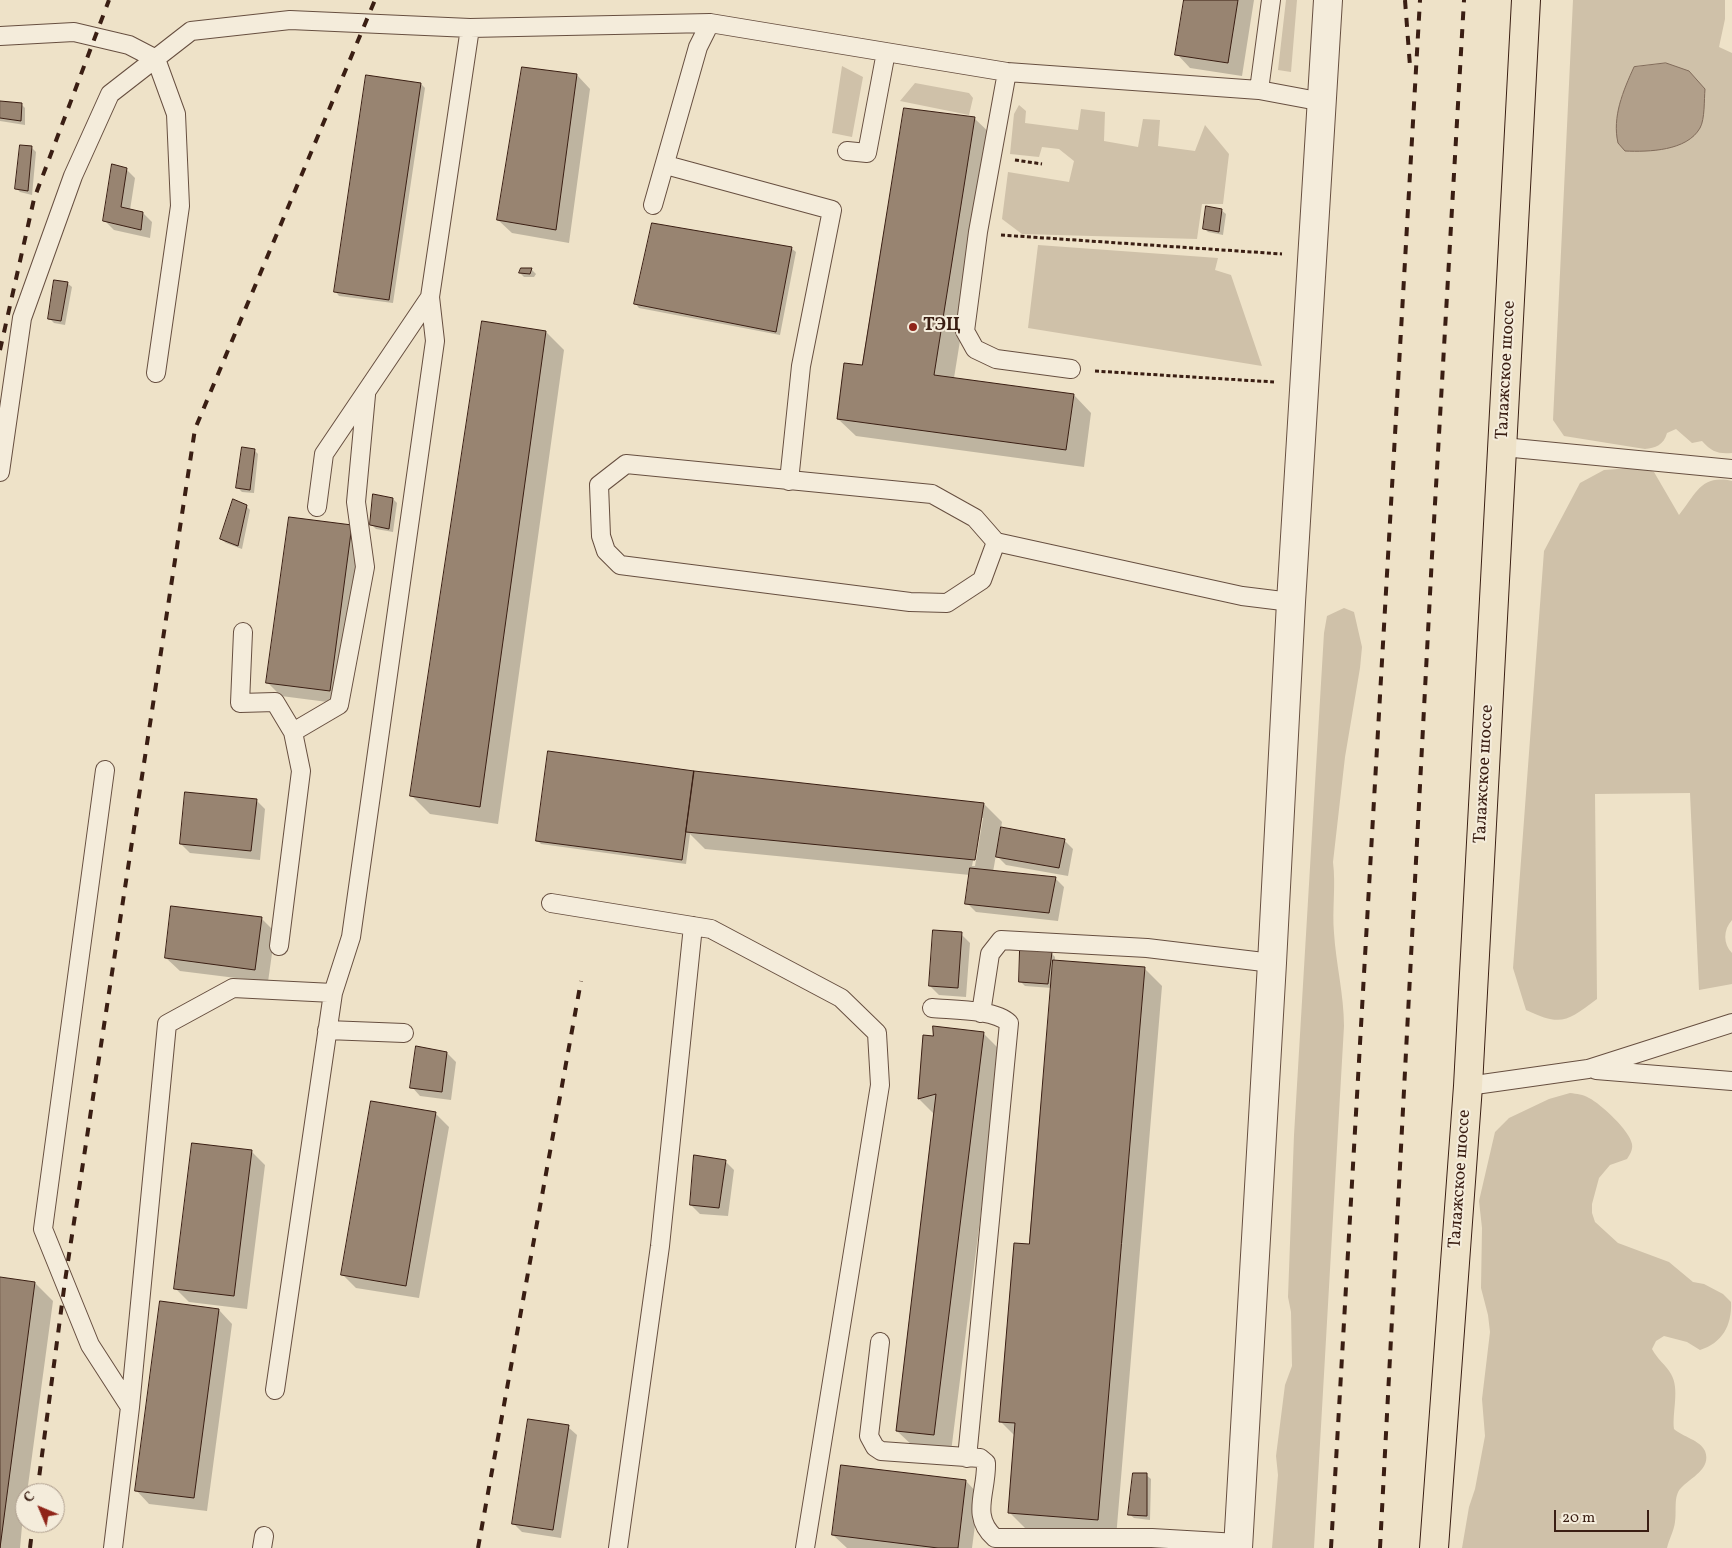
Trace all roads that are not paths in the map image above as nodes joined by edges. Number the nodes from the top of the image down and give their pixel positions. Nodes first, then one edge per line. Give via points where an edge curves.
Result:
1 (1271, 0) edge
2 (1328, 0) edge
3 (1526, 0) edge
4 (710, 23) junction
5 (470, 28) junction
6 (0, 36) edge
7 (886, 52) junction
8 (156, 59) junction
9 (1007, 72) junction
10 (1259, 90) junction
11 (1323, 102) junction
12 (847, 151) dead end
13 (666, 165) junction
14 (653, 206) dead end
15 (430, 297) junction
16 (1071, 369) road end
17 (156, 373) dead end
18 (367, 392) junction
19 (1503, 447) junction
20 (1732, 469) edge
21 (0, 472) edge
22 (789, 480) junction
23 (317, 507) dead end
24 (996, 542) junction
25 (1291, 602) junction
26 (243, 632) dead end
27 (293, 732) junction
28 (105, 770) dead end
29 (551, 903) dead end
30 (693, 926) junction
31 (279, 946) dead end
32 (1272, 963) junction
33 (333, 993) junction
34 (932, 1008) dead end
35 (981, 1013) junction
36 (1732, 1023) edge
37 (327, 1030) junction
38 (404, 1033) dead end
39 (1588, 1069) junction
40 (1732, 1081) edge
41 (1468, 1086) junction
42 (880, 1342) dead end
43 (275, 1390) dead end
44 (130, 1407) junction
45 (967, 1458) junction
46 (1238, 1545) edge
47 (113, 1548) edge
48 (618, 1548) edge
49 (805, 1548) edge
50 (1434, 1548) edge

1 - 10 lane
2 - 11 street
3 - 19 main road, Талажское шоссе
4 - 5 lane
4 - 7 lane
4 - 13 lane via 698,48
5 - 8 lane via 290,20 191,31
5 - 15 lane
6 - 8 lane via 74,32 130,45
7 - 9 lane
7 - 12 lane via 867,153
8 - 17 lane via 176,114 180,206
8 - 21 lane via 110,94 69,185 22,318
9 - 10 lane
9 - 16 lane via 978,232 965,331 975,349 996,359
10 - 11 lane
11 - 25 street
13 - 14 lane
13 - 22 lane via 832,210 801,366
15 - 18 lane
15 - 33 lane via 435,341 351,937
18 - 23 lane via 324,454
18 - 27 lane via 356,502 365,567 340,706
19 - 20 lane
19 - 41 main road, Талажское шоссе
22 - 24 lane via 932,494 976,518
22 - 24 lane via 626,464 599,486 601,536 606,551 620,565 910,602 947,603 982,580
24 - 25 lane via 1242,596
25 - 32 street
26 - 27 lane via 240,703 275,702
27 - 31 lane via 301,771
28 - 44 lane via 43,1229 90,1345
29 - 30 lane
30 - 48 lane via 660,1246
30 - 49 lane via 711,929 841,998 877,1033 880,1085
32 - 35 lane via 1147,948 1001,940 990,954
32 - 46 street
33 - 37 lane
33 - 44 lane via 234,988 167,1024
34 - 35 lane
35 - 45 lane via 1003,1017 1009,1023 1010,1032
36 - 39 lane
37 - 38 lane
37 - 43 lane
39 - 40 lane
39 - 41 lane
41 - 50 main road, Талажское шоссе
42 - 45 lane via 869,1436 875,1447 881,1451
44 - 47 lane
45 - 46 lane via 980,1458 986,1463 981,1518 986,1530 996,1538 1152,1538

